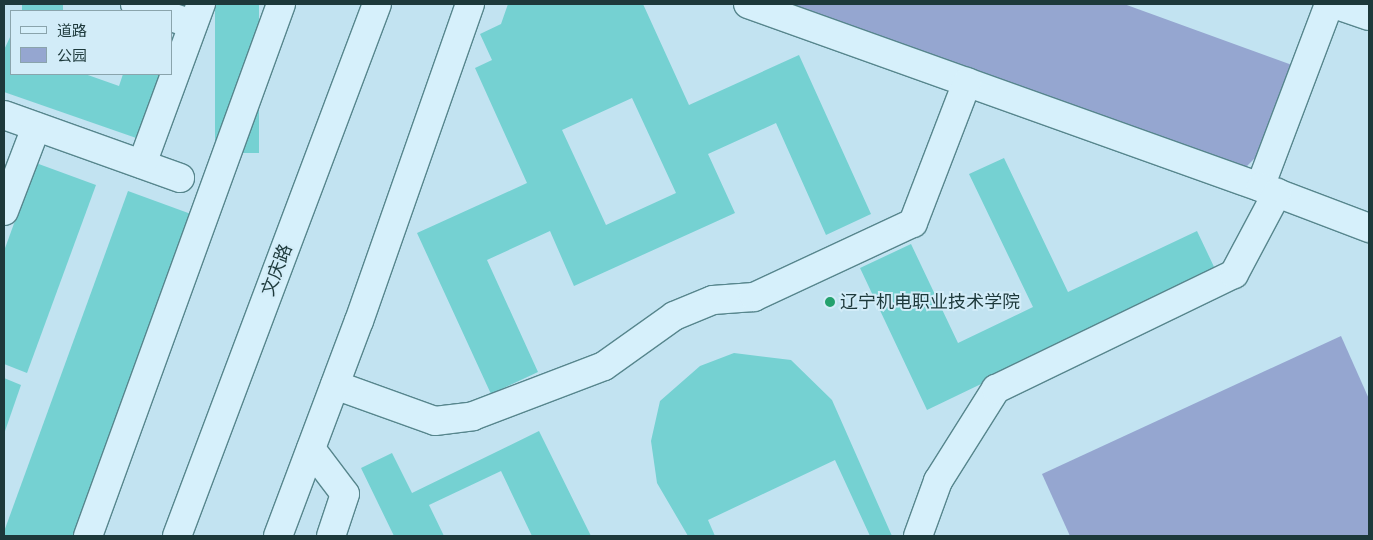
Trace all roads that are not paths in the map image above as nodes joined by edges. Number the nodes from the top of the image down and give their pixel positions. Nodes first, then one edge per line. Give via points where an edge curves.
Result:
1 (135, 4) edge
2 (281, 4) edge
3 (377, 4) edge
4 (470, 4) edge
5 (748, 4) edge
6 (1329, 4) edge
7 (1334, 4) edge
8 (153, 10) edge
9 (188, 15) edge
10 (1369, 16) edge
11 (172, 67) edge
12 (169, 75) edge
13 (967, 82) junction
14 (4, 115) edge
15 (36, 126) junction
16 (142, 164) junction
17 (180, 178) dead end
18 (1268, 190) junction
19 (4, 211) edge
20 (1369, 228) edge
21 (335, 385) junction
22 (310, 449) junction
23 (88, 536) edge
24 (177, 536) edge
25 (278, 536) edge
26 (331, 536) edge
27 (918, 536) edge

1 - 8 street
2 - 23 street
3 - 24 street, 文庆路
4 - 21 street
5 - 13 street
6 - 18 street
7 - 10 street
9 - 11 street
12 - 16 street
13 - 18 street
13 - 21 street via 913,223 754,296 713,300 682,313 604,366 473,416 435,422
14 - 15 street
15 - 16 street
15 - 19 street
16 - 17 street
18 - 20 street
18 - 27 street via 1234,274 996,389 938,481
21 - 22 street
22 - 25 street
22 - 26 street via 346,494

